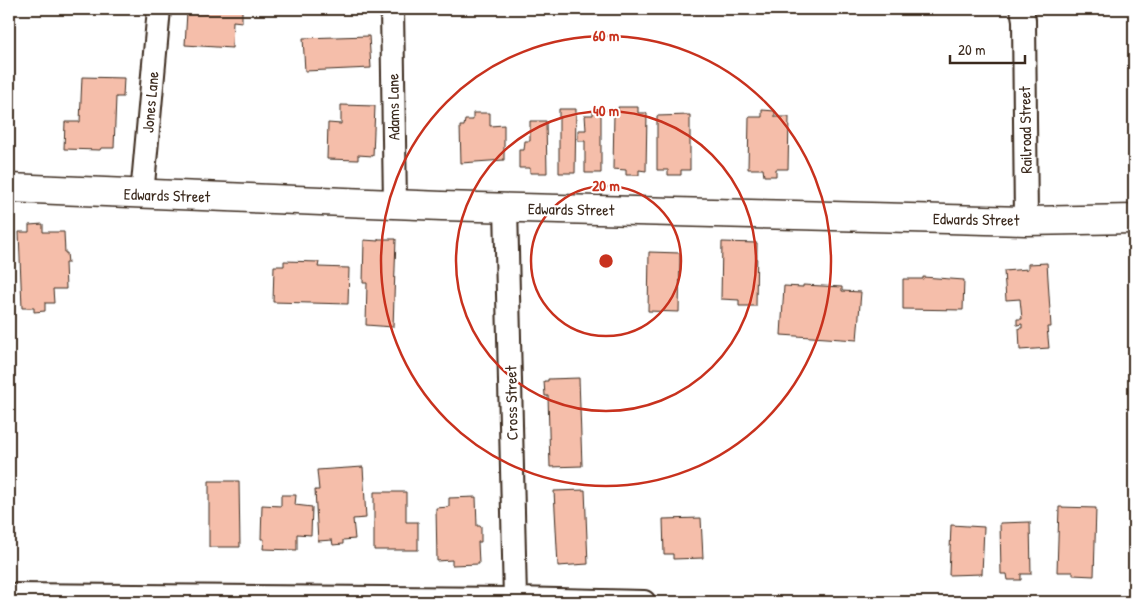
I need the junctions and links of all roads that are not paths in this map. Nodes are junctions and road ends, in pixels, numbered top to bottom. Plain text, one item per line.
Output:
1 (159, 9) edge
2 (392, 9) edge
3 (1022, 9) edge
4 (9, 188) edge
5 (142, 195) junction
6 (395, 204) junction
7 (506, 207) junction
8 (1134, 219) edge
9 (1026, 220) junction
10 (9, 595) edge
11 (515, 599) junction
12 (450, 600) edge
13 (644, 602) edge

1 - 5 street, Jones Lane
2 - 6 street, Adams Lane
3 - 9 street, Railroad Street
4 - 5 street, Edwards Street
5 - 6 street, Edwards Street
6 - 7 street, Edwards Street
7 - 9 street, Edwards Street
7 - 11 street, Cross Street
8 - 9 street, Edwards Street
10 - 12 street
11 - 12 street
11 - 13 street

